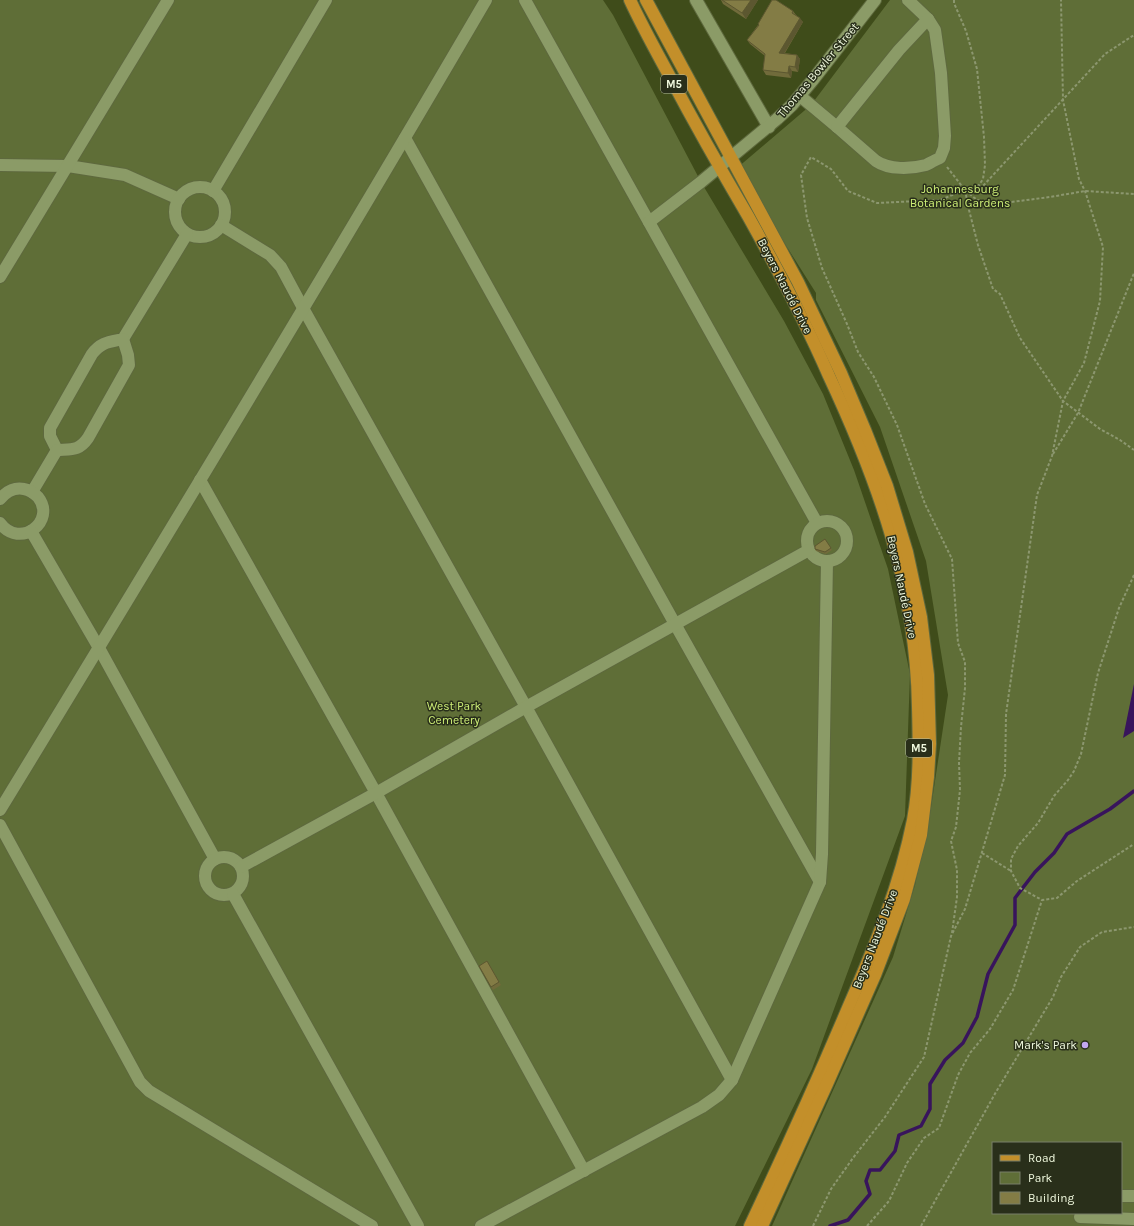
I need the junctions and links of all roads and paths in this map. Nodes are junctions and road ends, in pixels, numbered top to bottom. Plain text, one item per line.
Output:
1 (168, 0) edge
2 (326, 0) edge
3 (486, 0) edge
4 (525, 0) edge
5 (630, 0) edge
6 (646, 0) edge
7 (696, 0) edge
8 (875, 0) edge
9 (908, 0) edge
10 (954, 0) edge
11 (1061, 0) edge
12 (928, 19) junction
13 (1134, 35) edge
14 (800, 96) junction
15 (1063, 100) junction
16 (769, 127) junction
17 (838, 127) junction
18 (406, 138) junction
19 (732, 157) junction
20 (940, 158) junction
21 (0, 164) edge
22 (68, 166) junction
23 (720, 168) junction
24 (977, 188) junction
25 (965, 190) junction
26 (213, 191) junction
27 (1085, 191) junction
28 (1134, 194) edge
29 (179, 199) junction
30 (649, 222) junction
31 (222, 225) junction
32 (187, 234) junction
33 (1134, 273) edge
34 (0, 277) edge
35 (303, 308) junction
36 (124, 339) junction
37 (1063, 401) junction
38 (1078, 413) junction
39 (57, 450) junction
40 (1134, 450) edge
41 (1052, 456) junction
42 (200, 480) junction
43 (32, 492) junction
44 (0, 499) edge
45 (0, 523) edge
46 (818, 523) junction
47 (31, 531) junction
48 (809, 550) junction
49 (827, 561) junction
50 (1134, 575) edge
51 (675, 624) junction
52 (99, 648) junction
53 (526, 707) junction
54 (376, 794) junction
55 (0, 810) edge
56 (0, 825) edge
57 (1134, 844) edge
58 (982, 853) junction
59 (215, 859) junction
60 (241, 867) junction
61 (1011, 871) junction
62 (820, 882) junction
63 (233, 894) junction
64 (1042, 900) junction
65 (1134, 927) edge
66 (951, 936) junction
67 (732, 1080) junction
68 (584, 1171) junction
69 (1122, 1196) edge
70 (1134, 1196) edge
71 (1079, 1219) edge
72 (1134, 1219) edge
73 (372, 1226) edge
74 (418, 1226) edge
75 (481, 1226) edge
76 (750, 1226) edge
77 (762, 1226) edge
78 (813, 1226) edge
79 (867, 1226) edge
80 (921, 1226) edge

1 - 22 street
2 - 26 street
3 - 18 street
4 - 30 street
5 - 23 main road, Beyers Naudé Drive / M5
6 - 19 main road, Beyers Naudé Drive / M5
7 - 16 street
8 - 14 street, Thomas Bowler Street
9 - 12 street
10 - 24 path
11 - 15 path
12 - 17 street
12 - 20 street
13 - 15 path
14 - 16 street, Thomas Bowler Street
14 - 17 street
15 - 24 path
15 - 27 path
16 - 19 street, Thomas Bowler Street
17 - 20 street
18 - 35 street
18 - 51 street
19 - 23 street, Thomas Bowler Street
19 - 77 main road, Beyers Naudé Drive / M5
20 - 25 path
21 - 22 street
22 - 29 street
22 - 34 street
23 - 30 street, Thomas Bowler Street
23 - 76 main road, Beyers Naudé Drive / M5
24 - 25 path
25 - 27 path
25 - 37 path
25 - 66 path
26 - 29 street
26 - 31 street
27 - 28 path
27 - 37 path
29 - 32 street
30 - 46 street
31 - 32 street
31 - 35 street
32 - 36 street
33 - 38 path
35 - 42 street
35 - 53 street
36 - 39 street
36 - 39 street
37 - 38 path
37 - 41 path
38 - 40 path
38 - 41 path
39 - 43 street
41 - 58 path
42 - 52 street
42 - 54 street
43 - 44 street
43 - 47 street
45 - 47 street
46 - 48 street
46 - 49 street
47 - 52 street
48 - 49 street
48 - 51 street
49 - 62 street
50 - 61 path
51 - 53 street
51 - 62 street
52 - 55 street
52 - 59 street
53 - 54 street
53 - 67 street
54 - 60 street
54 - 68 street
56 - 73 street
57 - 64 path
58 - 61 path
58 - 66 path
59 - 60 street
59 - 63 street
60 - 63 street
61 - 64 path
62 - 67 street
63 - 74 street
64 - 79 path
65 - 80 path
66 - 78 path
67 - 68 street
68 - 75 street
69 - 70 street
71 - 72 street

